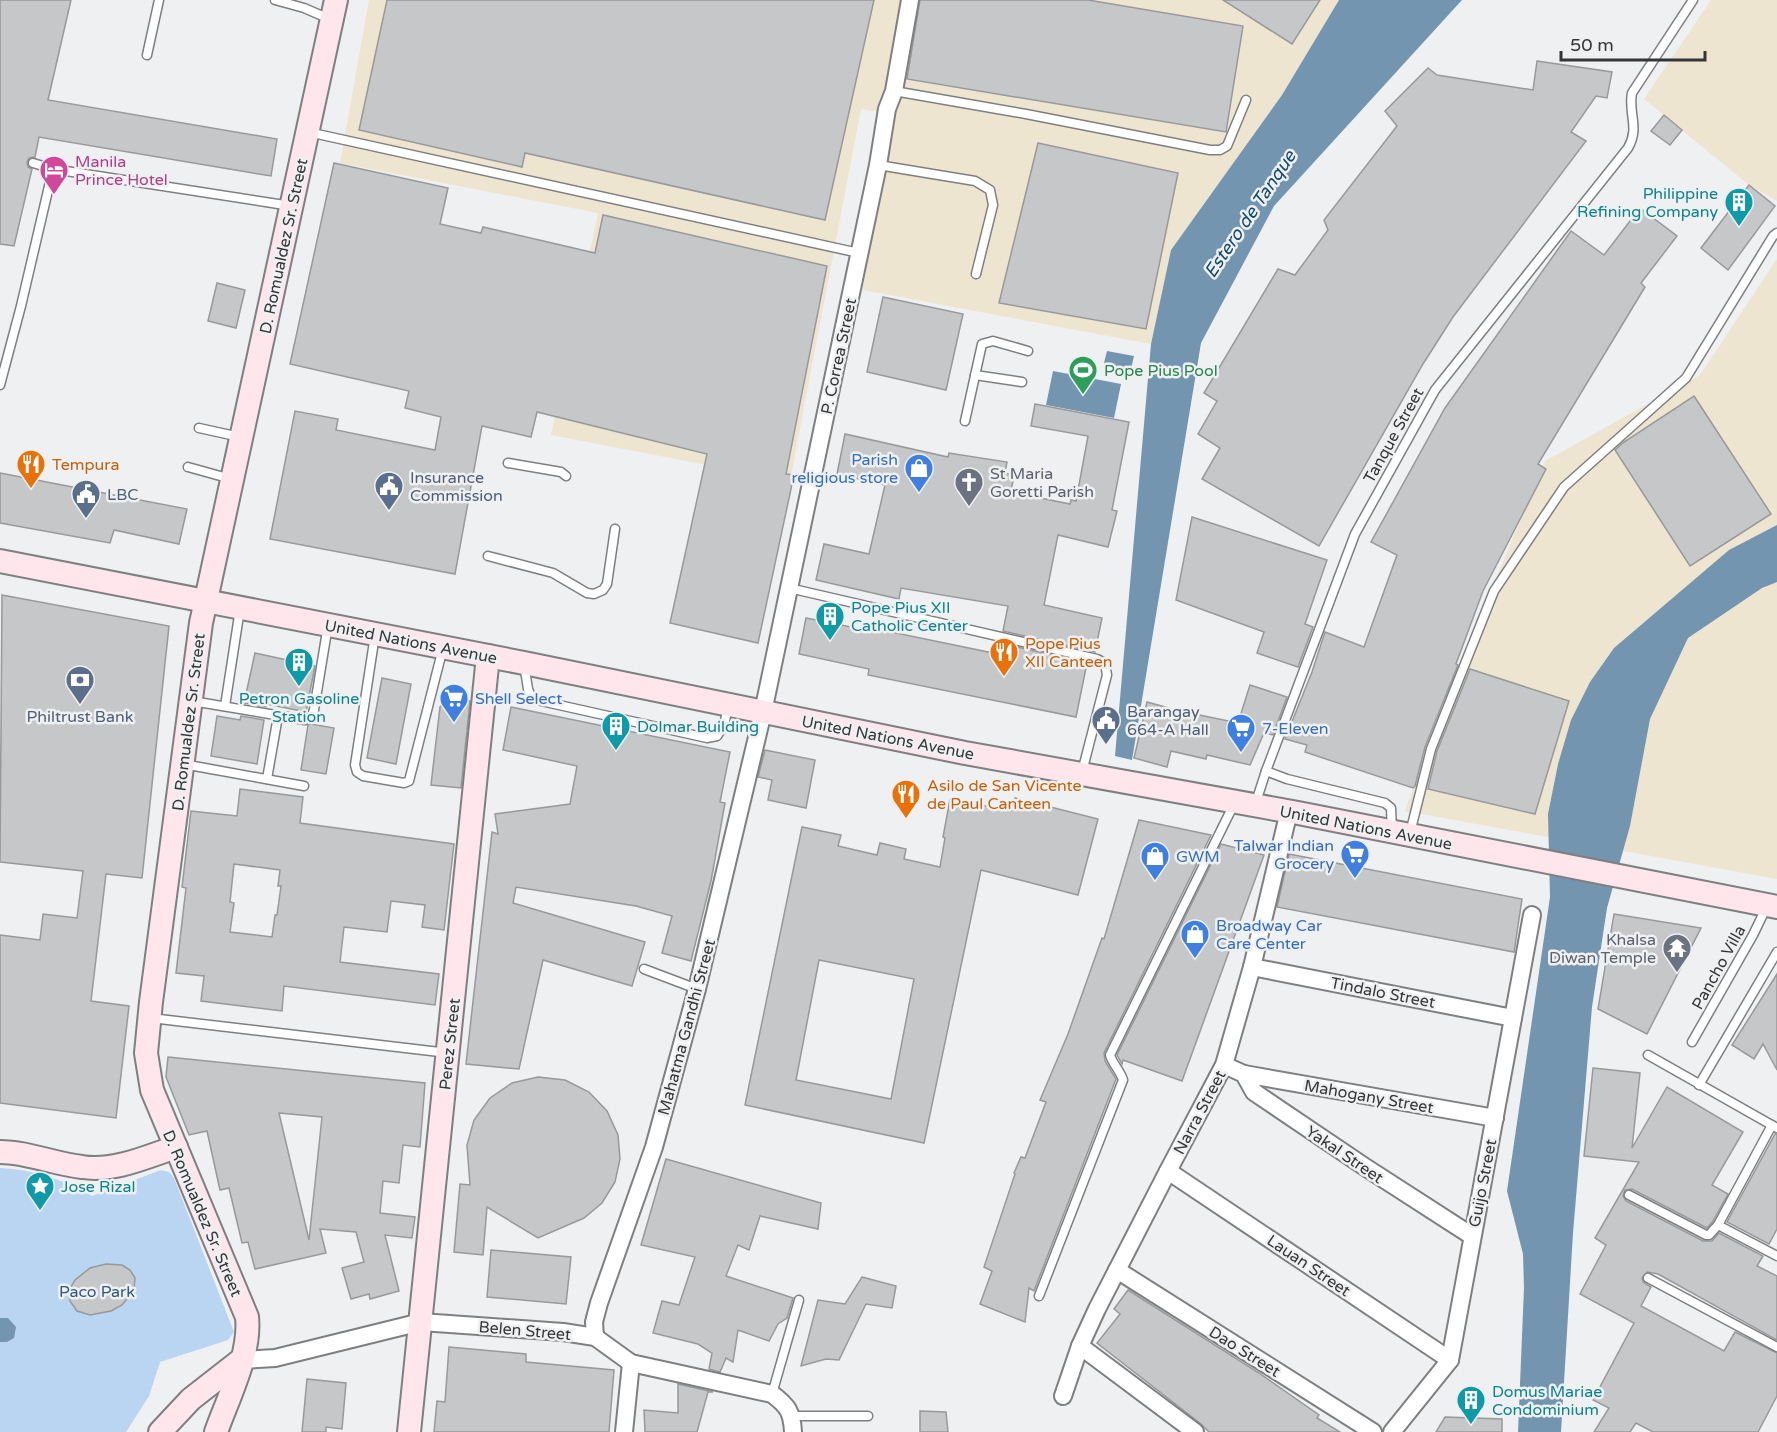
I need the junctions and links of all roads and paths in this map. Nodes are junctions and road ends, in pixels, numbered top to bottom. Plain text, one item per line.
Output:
1 (159, 0) edge
2 (274, 0) edge
3 (910, 0) edge
4 (1693, 0) edge
5 (334, 10) edge
6 (147, 55) dead end
7 (894, 91) junction
8 (1246, 100) dead end
9 (307, 132) junction
10 (33, 163) dead end
11 (879, 165) junction
12 (53, 169) junction
13 (291, 206) junction
14 (1777, 233) edge
15 (859, 253) junction
16 (975, 274) dead end
17 (1028, 351) dead end
18 (975, 375) junction
19 (1022, 382) dead end
20 (0, 385) edge
21 (965, 421) dead end
22 (199, 428) dead end
23 (241, 437) junction
24 (508, 463) dead end
25 (188, 466) dead end
26 (566, 476) dead end
27 (232, 479) junction
28 (615, 529) dead end
29 (488, 556) dead end
30 (1, 564) edge
31 (789, 588) junction
32 (205, 601) junction
33 (240, 608) junction
34 (328, 625) junction
35 (375, 635) junction
36 (443, 647) junction
37 (488, 656) junction
38 (524, 663) junction
39 (191, 701) junction
40 (728, 705) junction
41 (225, 706) junction
42 (763, 712) junction
43 (278, 716) junction
44 (182, 764) junction
45 (1266, 771) junction
46 (1082, 774) junction
47 (267, 779) junction
48 (304, 786) dead end
49 (1245, 803) junction
50 (1289, 811) junction
51 (1401, 833) junction
52 (1772, 907) edge
53 (1532, 915) dead end
54 (1777, 952) edge
55 (1252, 967) junction
56 (644, 969) dead end
57 (698, 989) junction
58 (149, 1018) junction
59 (1513, 1018) junction
60 (1692, 1042) dead end
61 (448, 1053) junction
62 (1648, 1055) dead end
63 (1224, 1065) junction
64 (1244, 1074) junction
65 (1700, 1085) junction
66 (1495, 1118) junction
67 (1774, 1127) edge
68 (176, 1147) junction
69 (0, 1152) edge
70 (1168, 1171) junction
71 (1629, 1195) dead end
72 (1718, 1225) junction
73 (1472, 1236) junction
74 (1777, 1256) edge
75 (1117, 1270) junction
76 (1648, 1278) dead end
77 (1039, 1296) dead end
78 (799, 1300) dead end
79 (421, 1322) junction
80 (595, 1337) junction
81 (1080, 1346) junction
82 (1777, 1347) edge
83 (241, 1360) junction
84 (1450, 1360) junction
85 (631, 1363) junction
86 (772, 1394) junction
87 (1063, 1396) dead end
88 (868, 1416) dead end
89 (793, 1424) edge
90 (160, 1432) edge
91 (216, 1432) edge
92 (409, 1432) edge
93 (624, 1432) edge
94 (1195, 1432) edge
95 (1373, 1432) edge
96 (1392, 1432) edge

1 - 6 lane
2 - 5 lane
3 - 7 street, P. Correa Street
4 - 45 lane, Tanque Street
5 - 9 main road, D. Romualdez Sr. Street
7 - 8 lane
7 - 11 street, P. Correa Street
9 - 13 main road, D. Romualdez Sr. Street
9 - 15 lane
10 - 12 lane
11 - 15 street, P. Correa Street
11 - 16 lane
12 - 13 lane
12 - 20 lane
13 - 23 main road, D. Romualdez Sr. Street
14 - 51 lane
15 - 31 street, P. Correa Street
17 - 18 lane
18 - 19 lane
18 - 21 lane
22 - 23 lane
23 - 27 main road, D. Romualdez Sr. Street
24 - 26 lane
25 - 27 lane
27 - 32 main road, D. Romualdez Sr. Street
28 - 29 lane
30 - 32 main road, United Nations Avenue
31 - 42 street, P. Correa Street
31 - 46 lane
32 - 33 main road, United Nations Avenue
32 - 39 main road, D. Romualdez Sr. Street
33 - 34 main road, United Nations Avenue
33 - 41 lane
34 - 35 main road, United Nations Avenue
34 - 43 lane
35 - 36 main road, United Nations Avenue
35 - 36 lane
36 - 37 main road, United Nations Avenue
37 - 38 main road, United Nations Avenue
37 - 61 main road, Perez Street
38 - 40 main road, United Nations Avenue
38 - 40 lane
39 - 41 lane
39 - 44 main road, D. Romualdez Sr. Street
40 - 42 main road, United Nations Avenue
41 - 43 lane
42 - 46 main road, United Nations Avenue
42 - 57 street, Mahatma Gandhi Street
43 - 47 lane
44 - 47 lane
44 - 58 main road, D. Romualdez Sr. Street
45 - 49 lane, Tanque Street
45 - 51 lane
46 - 49 main road, United Nations Avenue
47 - 48 lane
49 - 50 main road, United Nations Avenue
49 - 77 lane, Tanque Street
50 - 51 main road, United Nations Avenue
50 - 55 street, Narra Street
51 - 52 main road, United Nations Avenue
52 - 60 lane, Pancho Villa
53 - 59 street, Guijo Street
54 - 65 lane
55 - 59 street, Tindalo Street
55 - 63 street, Narra Street
56 - 57 lane
57 - 80 street, Mahatma Gandhi Street
58 - 61 lane
58 - 68 main road, D. Romualdez Sr. Street
59 - 66 street, Guijo Street
61 - 79 main road, Perez Street
62 - 65 lane
63 - 64 street, Yakal Street
63 - 70 street, Narra Street
64 - 66 street, Mahogany Street
64 - 73 street, Yakal Street
65 - 67 lane
66 - 73 street, Guijo Street
67 - 72 lane
68 - 69 main road
68 - 83 main road, D. Romualdez Sr. Street
70 - 75 street, Narra Street
70 - 84 street, Lauan Street
71 - 72 lane
72 - 74 lane
73 - 84 street, Guijo Street
75 - 81 street, Narra Street
75 - 95 street, Dao Street
76 - 82 lane
78 - 86 lane
79 - 80 street, Belen Street
79 - 83 street, Belen Street
79 - 92 main road, Perez Street
80 - 85 street, Belen Street
81 - 87 street, Narra Street
81 - 94 street
83 - 90 main road
83 - 91 main road, D. Romualdez Sr. Street
84 - 96 street, Guijo Street
85 - 86 street, Belen Street
85 - 93 street
86 - 89 street
88 - 89 lane

